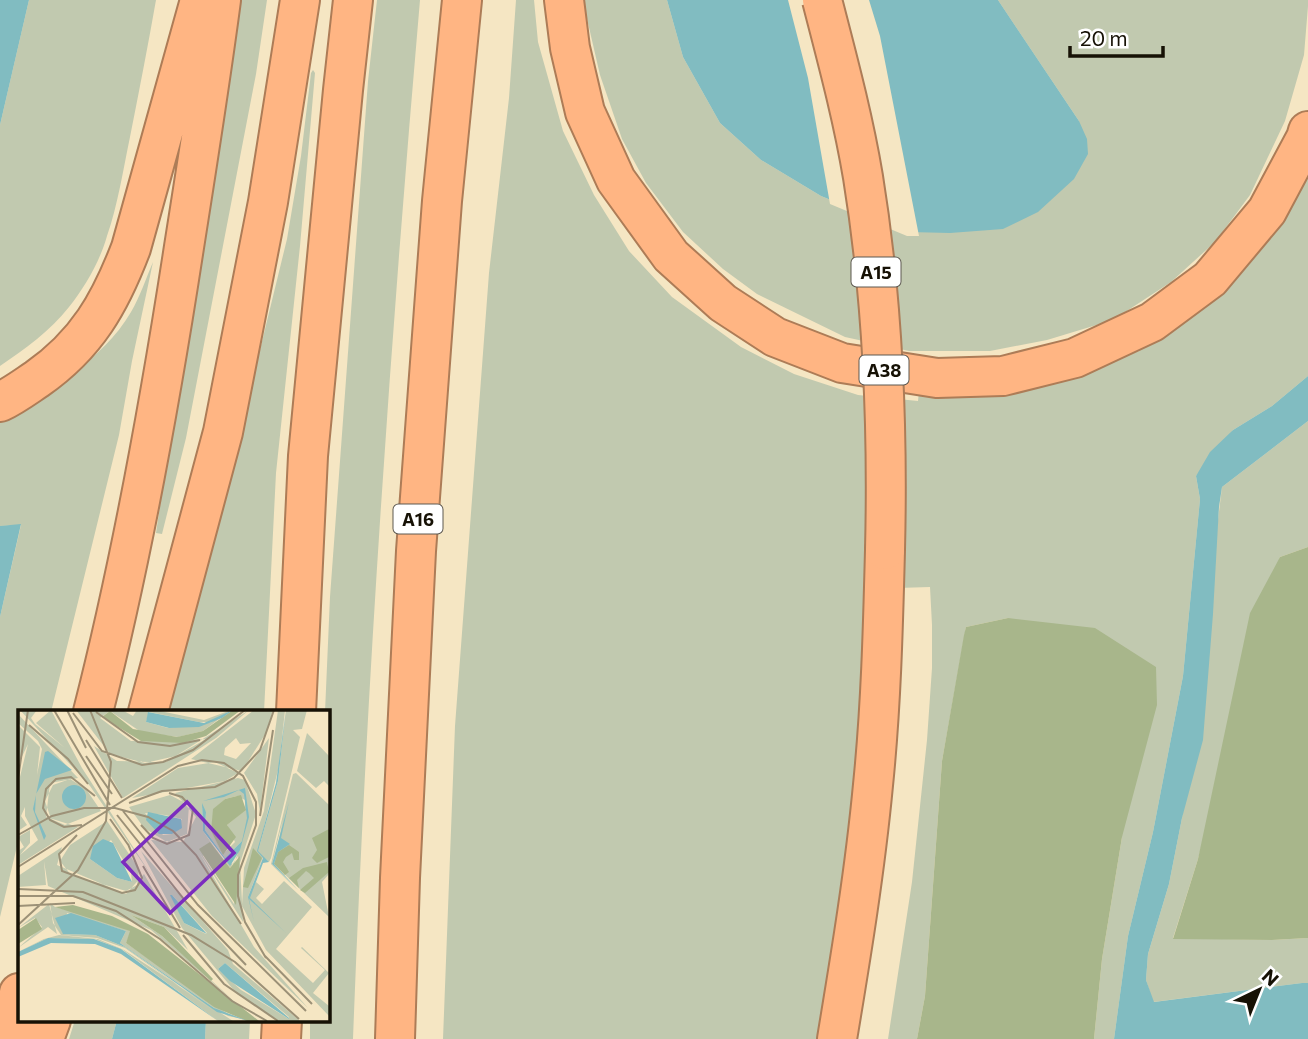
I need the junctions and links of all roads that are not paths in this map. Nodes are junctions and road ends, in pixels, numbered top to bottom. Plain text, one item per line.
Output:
1 (200, 0) edge
2 (221, 0) edge
3 (300, 0) edge
4 (354, 0) edge
5 (462, 0) edge
6 (564, 0) edge
7 (821, 0) edge
8 (1308, 131) edge
9 (0, 402) edge
10 (93, 710) edge
11 (149, 710) edge
12 (296, 710) edge
13 (18, 998) edge
14 (51, 1021) edge
15 (282, 1021) edge
16 (9, 1039) edge
17 (44, 1039) edge
18 (281, 1039) edge
19 (395, 1039) edge
20 (837, 1039) edge

1 - 9 highway
2 - 10 highway
3 - 11 highway
4 - 12 highway
5 - 19 highway, A16
6 - 8 highway, A38
7 - 20 highway, A15, bridge
13 - 16 highway
14 - 17 highway
15 - 18 highway

